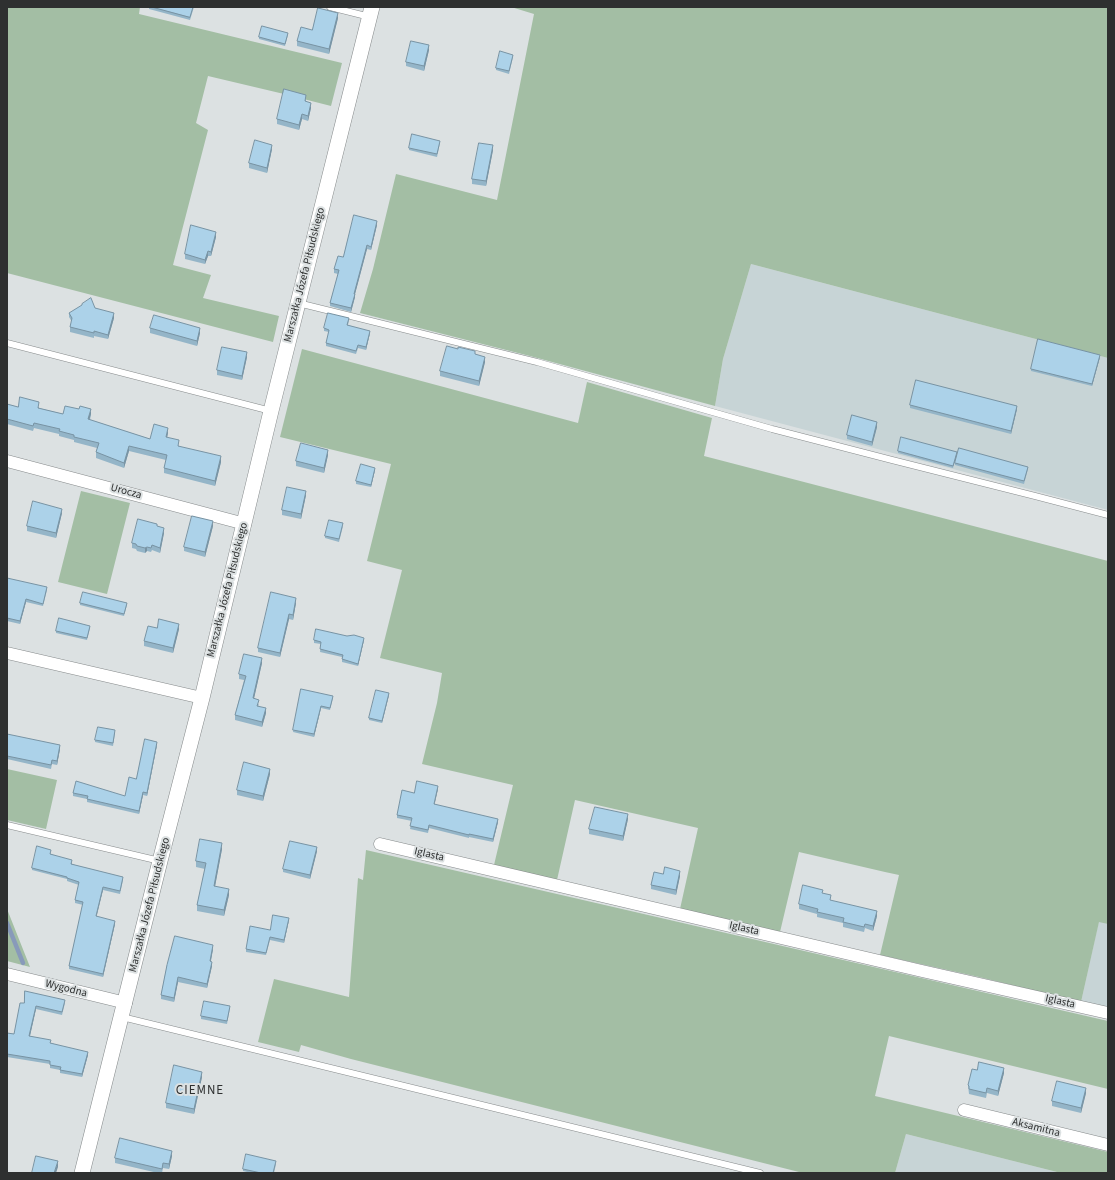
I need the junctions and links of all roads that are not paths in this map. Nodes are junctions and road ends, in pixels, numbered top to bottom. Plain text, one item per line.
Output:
1 (330, 7) edge
2 (371, 12) edge
3 (298, 303) junction
4 (7, 343) edge
5 (271, 411) junction
6 (7, 461) edge
7 (1108, 515) edge
8 (245, 524) junction
9 (7, 653) edge
10 (202, 698) junction
11 (7, 825) edge
12 (380, 844) dead end
13 (160, 861) junction
14 (7, 974) edge
15 (126, 1003) junction
16 (1108, 1013) edge
17 (122, 1017) junction
18 (964, 1110) dead end
19 (1108, 1145) edge
20 (82, 1173) edge
21 (760, 1173) edge

1 - 2 lane
2 - 3 street, Marszałka Józefa Piłsudskiego
3 - 5 street, Marszałka Józefa Piłsudskiego
3 - 7 lane
4 - 5 lane
5 - 8 street, Marszałka Józefa Piłsudskiego
6 - 8 street, Urocza
8 - 10 street, Marszałka Józefa Piłsudskiego
9 - 10 street
10 - 13 street, Marszałka Józefa Piłsudskiego
11 - 13 lane
12 - 16 street, Iglasta
13 - 15 street, Marszałka Józefa Piłsudskiego
14 - 15 street, Wygodna
15 - 17 street, Marszałka Józefa Piłsudskiego
17 - 20 street, Marszałka Józefa Piłsudskiego
17 - 21 lane
18 - 19 street, Aksamitna

